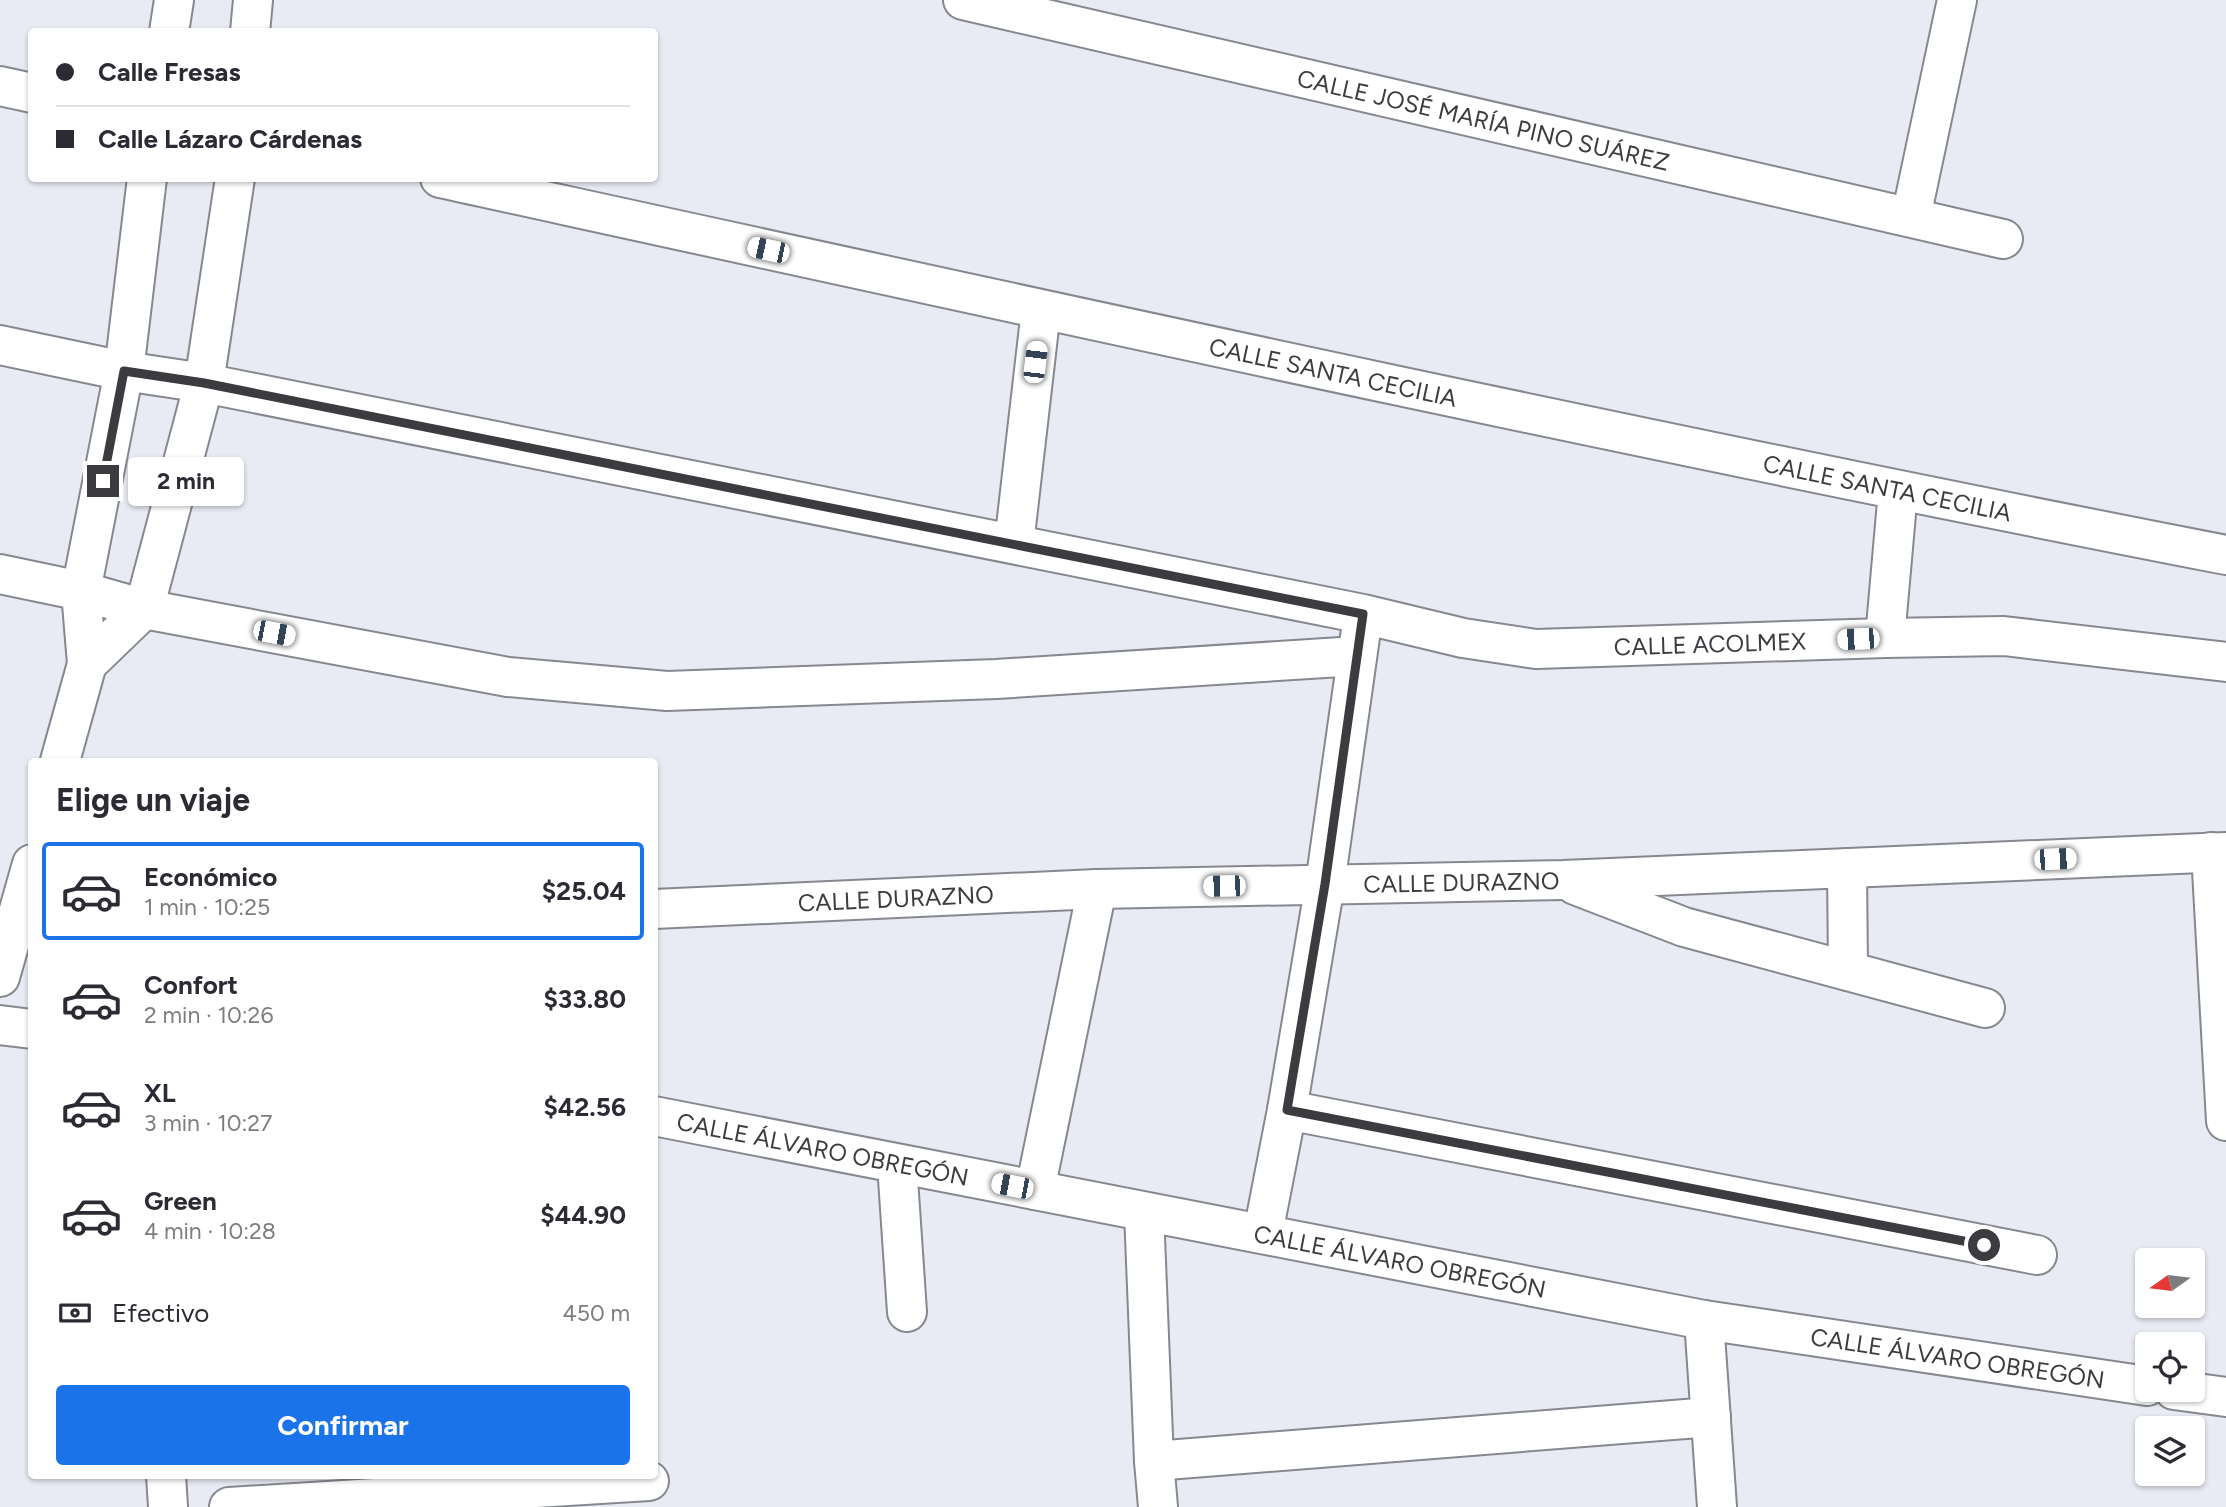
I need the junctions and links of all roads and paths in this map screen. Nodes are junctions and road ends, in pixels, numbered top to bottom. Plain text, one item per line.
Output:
1 (174, 0) edge
2 (253, 0) edge
3 (963, 0) edge
4 (1957, 0) edge
5 (1067, 11) edge
6 (170, 28) edge
7 (250, 28) edge
8 (0, 86) edge
9 (28, 92) edge
10 (147, 182) edge
11 (234, 182) edge
12 (458, 182) edge
13 (1911, 217) junction
14 (2003, 239) dead end
15 (1041, 310) junction
16 (0, 345) edge
17 (124, 371) junction
18 (204, 383) junction
19 (1898, 491) junction
20 (1014, 544) junction
21 (2226, 555) edge
22 (0, 574) edge
23 (81, 591) junction
24 (144, 609) junction
25 (1363, 614) junction
26 (1885, 638) junction
27 (1357, 656) junction
28 (2226, 662) edge
29 (87, 664) junction
30 (61, 758) edge
31 (2219, 852) edge
32 (1847, 868) junction
33 (28, 878) edge
34 (1563, 880) junction
35 (1325, 884) junction
36 (1097, 889) junction
37 (658, 909) edge
38 (1848, 971) junction
39 (0, 977) edge
40 (1985, 1008) dead end
41 (0, 1025) edge
42 (28, 1028) edge
43 (1287, 1110) junction
44 (658, 1117) edge
45 (2226, 1121) edge
46 (897, 1164) junction
47 (1035, 1190) junction
48 (1144, 1212) junction
49 (1263, 1233) junction
50 (2037, 1255) dead end
51 (907, 1312) dead end
52 (1704, 1320) junction
53 (2135, 1384) edge
54 (2205, 1394) edge
55 (2226, 1397) edge
56 (1711, 1417) junction
57 (1154, 1461) junction
58 (166, 1479) edge
59 (649, 1488) edge
60 (168, 1507) edge
61 (229, 1507) edge
62 (1158, 1507) edge
63 (1717, 1507) edge

1 - 6 street
2 - 7 street
3 - 5 street, CALLE JOSÉ MARÍA PINO SUÁREZ
4 - 13 street
5 - 13 street, CALLE JOSÉ MARÍA PINO SUÁREZ
8 - 9 street
10 - 17 street
11 - 18 street
12 - 15 street, CALLE SANTA CECILIA
13 - 14 street, CALLE JOSÉ MARÍA PINO SUÁREZ
15 - 19 street, CALLE SANTA CECILIA
15 - 20 street
16 - 17 street
17 - 18 street
17 - 23 street
18 - 20 street, CALLE ACOLMEX
18 - 24 street
19 - 21 street, CALLE SANTA CECILIA
19 - 26 street
20 - 25 street, CALLE ACOLMEX
22 - 23 street
23 - 24 street
23 - 29 street
24 - 27 street
24 - 29 street
25 - 26 street, CALLE ACOLMEX
25 - 27 street
26 - 28 street, CALLE ACOLMEX
27 - 35 street
29 - 30 street
31 - 32 street, CALLE DURAZNO
31 - 45 street
32 - 34 street, CALLE DURAZNO
32 - 38 street
33 - 39 street
34 - 35 street, CALLE DURAZNO
34 - 38 street
35 - 36 street, CALLE DURAZNO
35 - 43 street
36 - 37 street, CALLE DURAZNO
36 - 47 street
38 - 40 street
41 - 42 street
43 - 49 street
43 - 50 street
44 - 46 street, CALLE ÁLVARO OBREGÓN
46 - 47 street, CALLE ÁLVARO OBREGÓN
46 - 51 street
47 - 48 street, CALLE ÁLVARO OBREGÓN
48 - 49 street, CALLE ÁLVARO OBREGÓN
48 - 57 street
49 - 52 street, CALLE ÁLVARO OBREGÓN
52 - 53 street, CALLE ÁLVARO OBREGÓN
52 - 56 street
54 - 55 street
56 - 57 street
56 - 63 street
57 - 62 street
58 - 60 street
59 - 61 street

